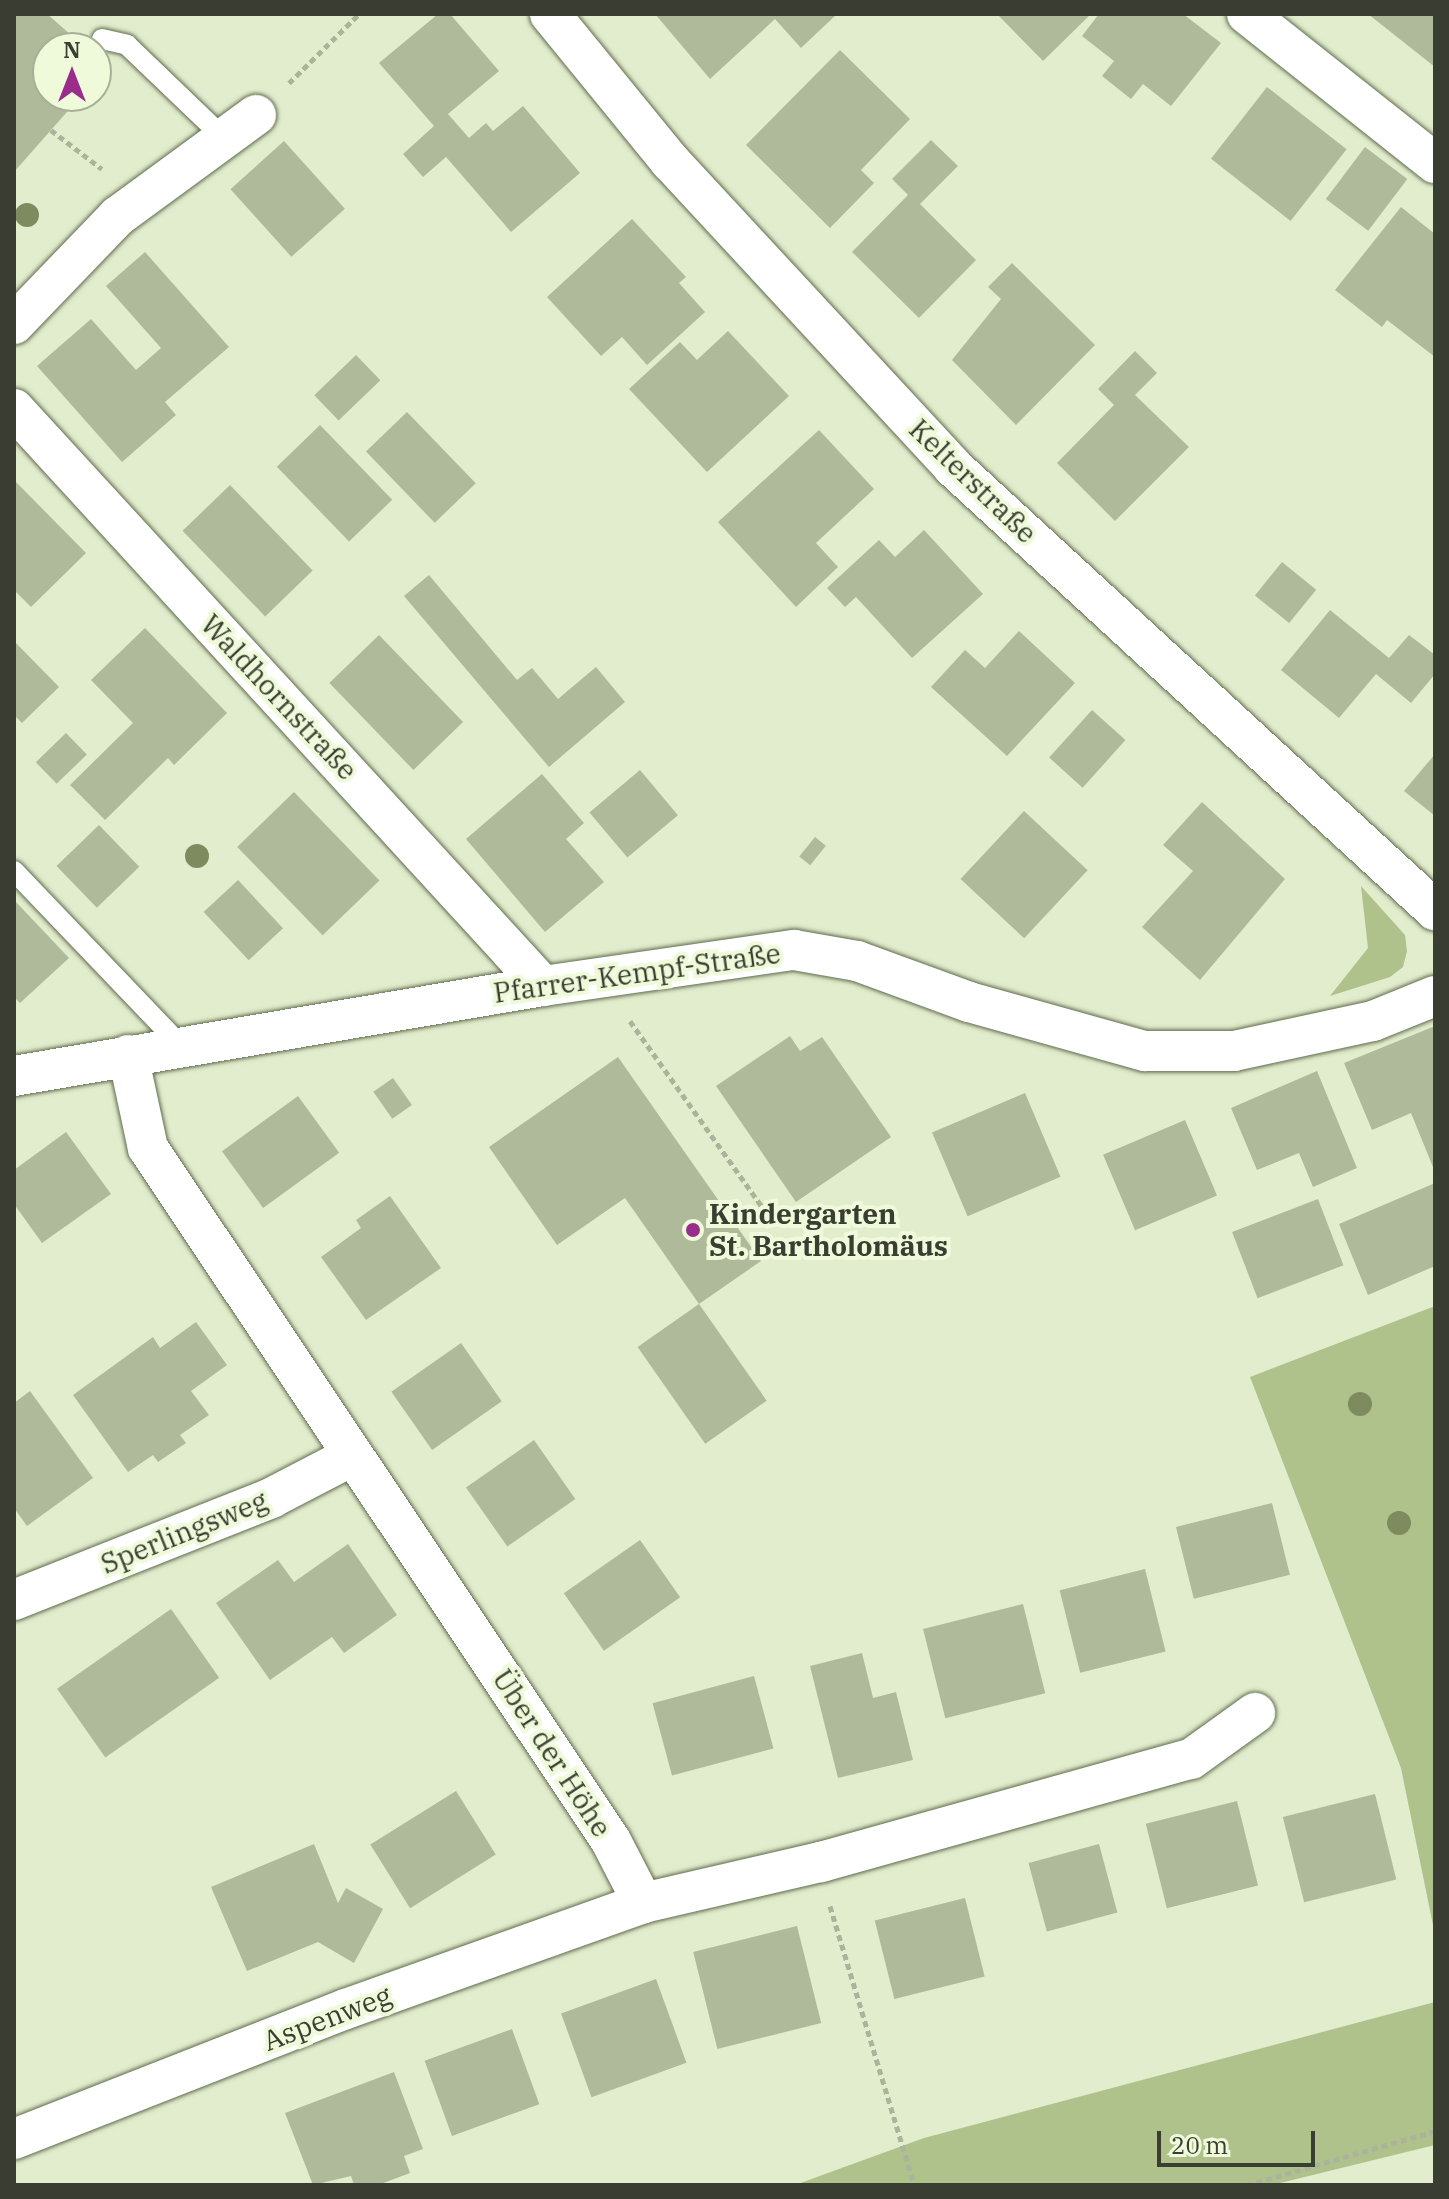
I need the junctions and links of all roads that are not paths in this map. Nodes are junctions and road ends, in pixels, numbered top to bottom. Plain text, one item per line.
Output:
1 (550, 14) edge
2 (1247, 14) edge
3 (112, 41) edge
4 (256, 115) road end
5 (225, 139) junction
6 (1435, 163) edge
7 (14, 324) edge
8 (14, 409) edge
9 (14, 871) edge
10 (1435, 910) edge
11 (543, 986) junction
12 (1435, 996) edge
13 (182, 1047) junction
14 (128, 1055) junction
15 (15, 1074) edge
16 (350, 1457) junction
17 (14, 1600) edge
18 (1255, 1713) dead end
19 (643, 1903) junction
20 (14, 2139) edge

1 - 10 street, Kelterstraße
2 - 6 street
3 - 5 lane
4 - 5 street
5 - 7 street
8 - 11 street, Waldhornstraße
9 - 13 lane
11 - 12 street, Pfarrer-Kempf-Straße
11 - 13 street, Pfarrer-Kempf-Straße
13 - 14 street, Pfarrer-Kempf-Straße
14 - 15 street, Pfarrer-Kempf-Straße
14 - 16 street, Über der Höhe
16 - 17 street, Sperlingsweg
16 - 19 street, Über der Höhe
18 - 19 street
19 - 20 street, Aspenweg

